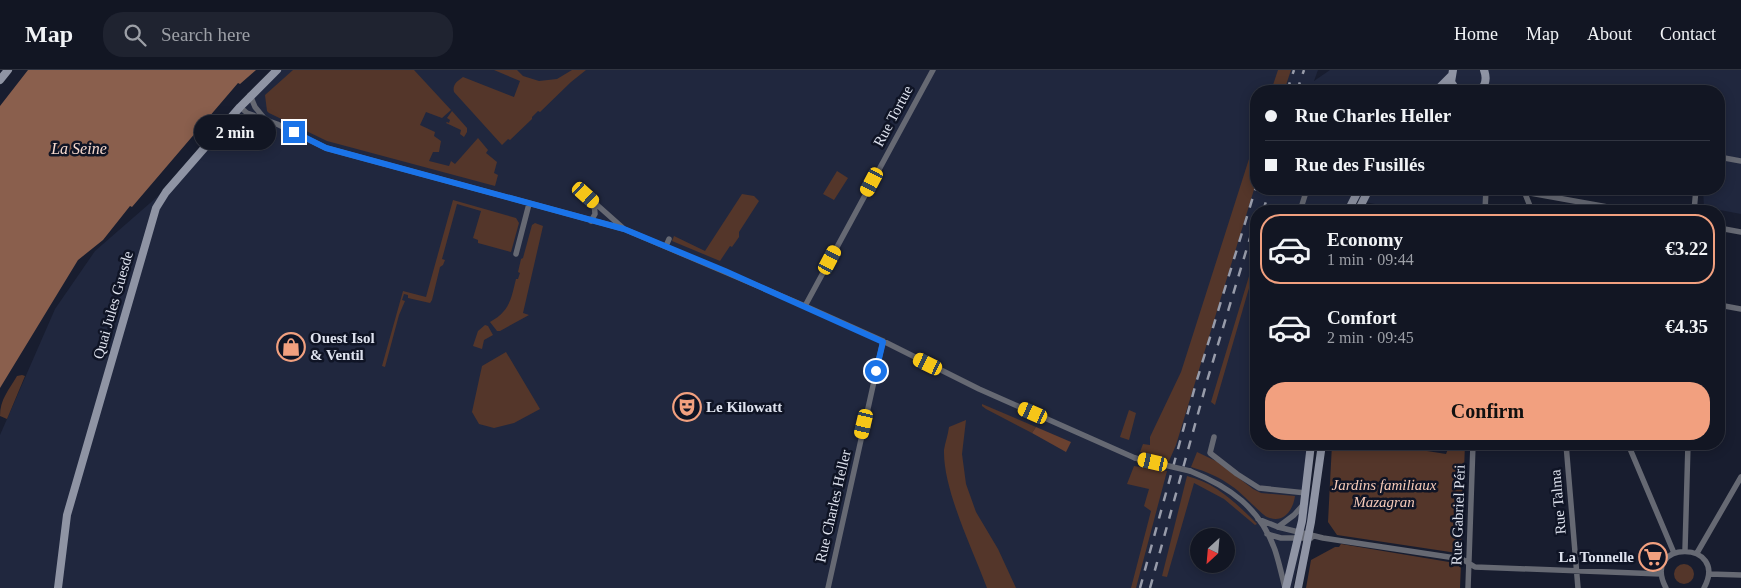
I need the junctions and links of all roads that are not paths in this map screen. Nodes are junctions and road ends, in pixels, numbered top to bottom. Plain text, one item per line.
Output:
1 (8, 70) edge
2 (276, 70) edge
3 (932, 70) edge
4 (1484, 70) edge
5 (1452, 73) edge
6 (0, 80) edge
7 (1441, 85) edge
8 (1484, 85) edge
9 (250, 95) junction
10 (240, 107) junction
11 (268, 121) junction
12 (1725, 158) edge
13 (1741, 161) edge
14 (578, 188) dead end
15 (1549, 195) edge
16 (594, 202) junction
17 (529, 204) junction
18 (1600, 205) edge
19 (591, 221) junction
20 (624, 229) junction
21 (1725, 229) edge
22 (1741, 232) edge
23 (669, 239) dead end
24 (666, 246) junction
25 (516, 254) dead end
26 (805, 306) junction
27 (1725, 306) edge
28 (1741, 309) edge
29 (883, 342) junction
30 (1214, 437) dead end
31 (1310, 450) edge
32 (1321, 450) edge
33 (1474, 450) edge
34 (1566, 450) edge
35 (1631, 450) edge
36 (1688, 450) edge
37 (1741, 477) edge
38 (1306, 493) junction
39 (1305, 503) junction
40 (1258, 519) junction
41 (1278, 527) junction
42 (1267, 534) junction
43 (1299, 535) junction
44 (1308, 536) junction
45 (1685, 550) junction
46 (1674, 553) junction
47 (1696, 553) junction
48 (1469, 563) junction
49 (1576, 571) junction
50 (1661, 574) junction
51 (1709, 574) junction
52 (1741, 575) edge
53 (58, 588) edge
54 (828, 588) edge
55 (1285, 588) edge
56 (1298, 588) edge
57 (1468, 588) edge
58 (1578, 588) edge
59 (1666, 588) edge
60 (1704, 588) edge

1 - 6 main road
2 - 9 main road, Quai Jules Guesde
3 - 26 street, Rue Tortue
4 - 8 main road
5 - 7 main road
9 - 10 main road, Quai Jules Guesde
9 - 11 street
10 - 11 street
10 - 53 main road, Quai Jules Guesde
11 - 17 street
12 - 13 street
14 - 16 street
15 - 18 street
16 - 19 street
16 - 20 street
17 - 19 street
17 - 25 street
19 - 20 street
20 - 24 street
21 - 22 street
23 - 24 street
24 - 26 street
26 - 29 street
27 - 28 street
29 - 40 street, bridge
29 - 54 street, Rue Charles Heller
30 - 38 street
31 - 38 main road
32 - 44 main road
33 - 48 street, Rue Gabriel Péri
34 - 49 street, Rue Talma
35 - 46 street
36 - 45 street
37 - 47 street
38 - 39 main road
39 - 41 street
39 - 43 main road
40 - 41 street
40 - 42 street
41 - 43 street
42 - 43 street
42 - 55 street
43 - 44 street
43 - 55 main road
44 - 48 street
44 - 56 main road
45 - 46 street
45 - 47 street
46 - 50 street
47 - 51 street
48 - 49 street
48 - 57 street, Rue Gabriel Péri
49 - 50 street
49 - 58 street, Rue Talma
50 - 59 street
51 - 52 street
51 - 60 street

